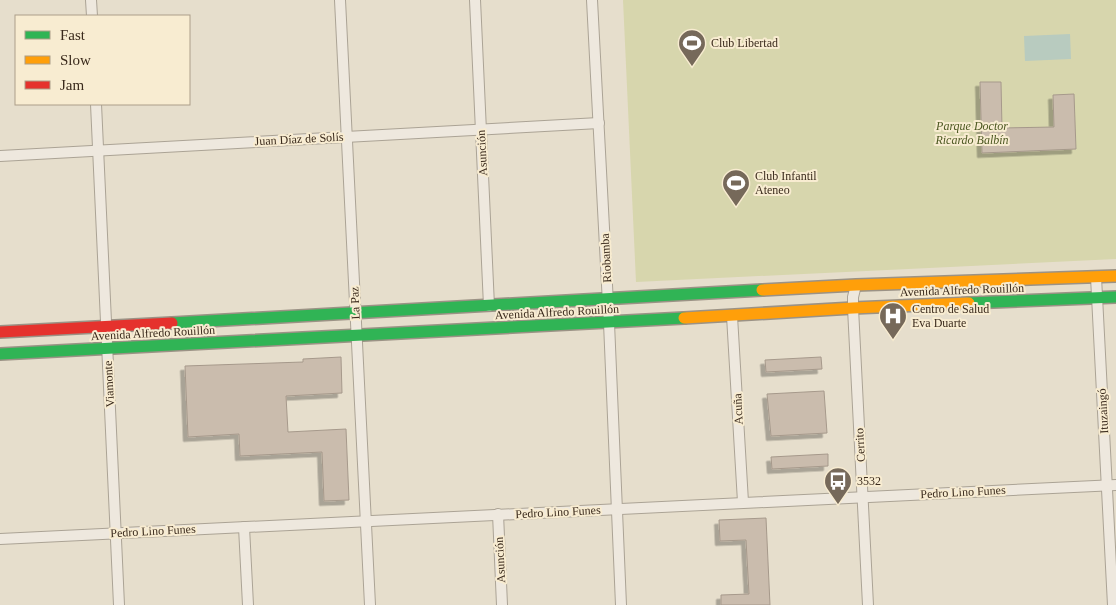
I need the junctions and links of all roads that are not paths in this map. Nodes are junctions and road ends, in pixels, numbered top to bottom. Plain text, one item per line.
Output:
1 (91, 0) edge
2 (340, 0) edge
3 (475, 0) edge
4 (592, 0) edge
5 (92, 15) edge
6 (96, 105) edge
7 (598, 123) junction
8 (481, 129) junction
9 (346, 136) junction
10 (98, 150) junction
11 (0, 156) edge
12 (1116, 276) edge
13 (1096, 277) junction
14 (856, 285) junction
15 (1116, 297) edge
16 (1098, 298) junction
17 (608, 300) junction
18 (490, 306) junction
19 (853, 308) junction
20 (356, 313) junction
21 (732, 316) junction
22 (609, 318) junction
23 (106, 327) junction
24 (0, 332) edge
25 (356, 337) junction
26 (107, 349) junction
27 (0, 354) edge
28 (1111, 485) edge
29 (863, 497) junction
30 (743, 502) junction
31 (617, 509) junction
32 (498, 514) junction
33 (366, 521) junction
34 (244, 527) junction
35 (116, 533) junction
36 (0, 539) edge
37 (120, 605) edge
38 (248, 605) edge
39 (370, 605) edge
40 (502, 605) edge
41 (621, 605) edge
42 (868, 605) edge
43 (1113, 605) edge

1 - 5 street
2 - 9 street, La Paz
3 - 8 street, Asunción
4 - 7 street, Riobamba
6 - 10 street, Viamonte
7 - 8 street, Juan Díaz de Solís
7 - 17 street, Riobamba
8 - 9 street, Juan Díaz de Solís
8 - 18 street, Asunción
9 - 10 street, Juan Díaz de Solís
9 - 20 street, La Paz
10 - 11 street, Juan Díaz de Solís
10 - 23 street, Viamonte
12 - 13 street, Avenida Alfredo Rouillón
13 - 14 street, Avenida Alfredo Rouillón
13 - 16 street, Ituzaingó
14 - 17 street, Avenida Alfredo Rouillón
14 - 19 street, Cerrito
15 - 16 street, Avenida Alfredo Rouillón
16 - 19 street, Avenida Alfredo Rouillón
16 - 28 street, Ituzaingó
17 - 18 street, Avenida Alfredo Rouillón
17 - 22 street, Riobamba
18 - 20 street, Avenida Alfredo Rouillón
19 - 21 street, Avenida Alfredo Rouillón
19 - 29 street, Cerrito
20 - 23 street, Avenida Alfredo Rouillón
20 - 25 street, La Paz
21 - 22 street, Avenida Alfredo Rouillón
21 - 30 street, Acuña
22 - 25 street, Avenida Alfredo Rouillón
22 - 31 street, Riobamba
23 - 24 street, Avenida Alfredo Rouillón
23 - 26 street, Viamonte
25 - 26 street, Avenida Alfredo Rouillón
25 - 33 street, La Paz
26 - 27 street, Avenida Alfredo Rouillón
26 - 35 street, Viamonte
28 - 29 street, Pedro Lino Funes
28 - 43 street, Ituzaingó
29 - 30 street, Pedro Lino Funes
29 - 42 street, Cerrito
30 - 31 street, Pedro Lino Funes
31 - 32 street, Pedro Lino Funes
31 - 41 street, Riobamba
32 - 33 street, Pedro Lino Funes
32 - 40 street, Asunción
33 - 34 street, Pedro Lino Funes
33 - 39 street, La Paz
34 - 35 street, Pedro Lino Funes
34 - 38 street
35 - 36 street, Pedro Lino Funes
35 - 37 street, Viamonte

